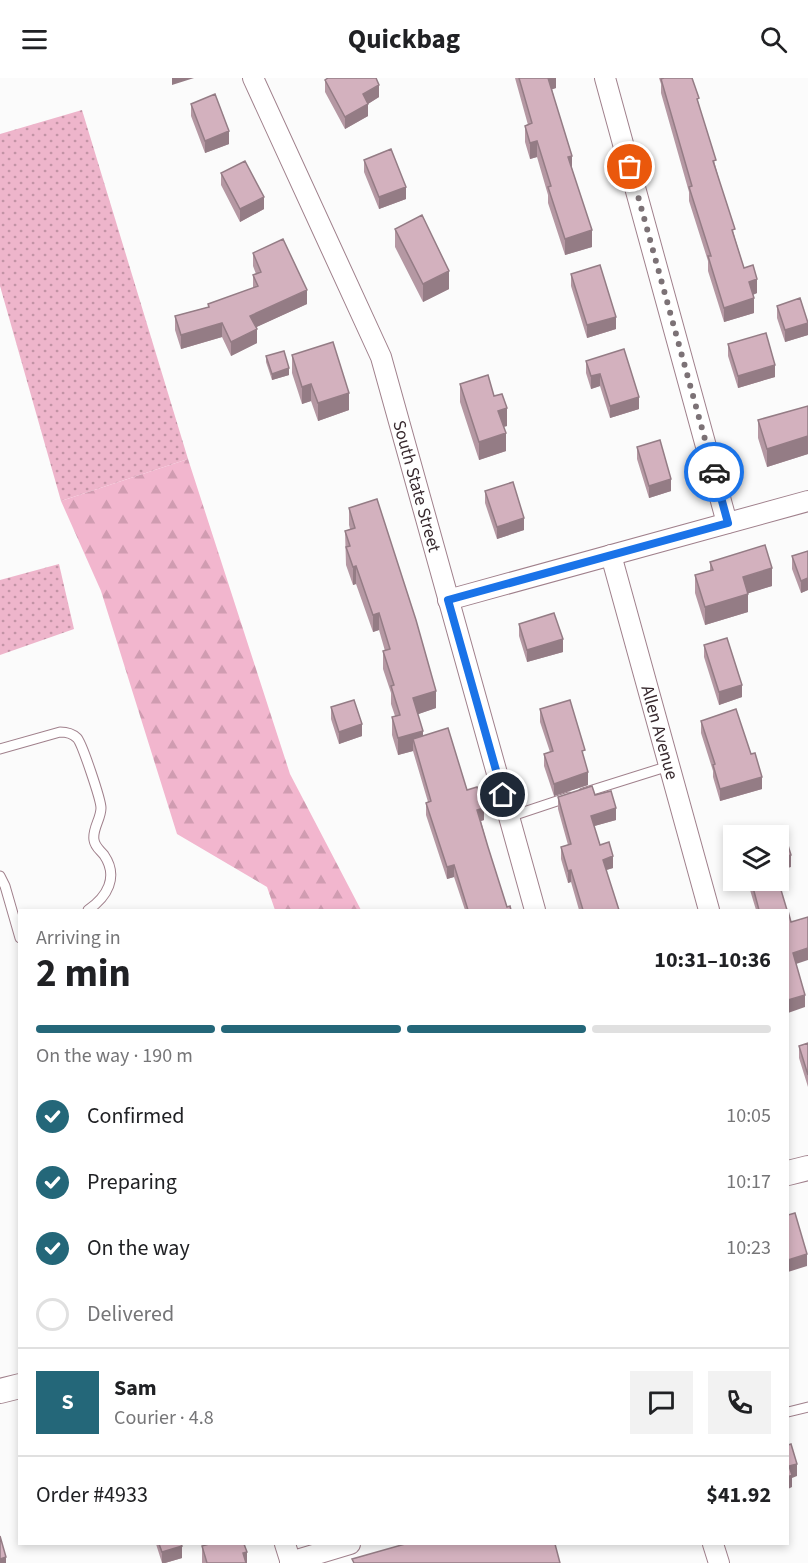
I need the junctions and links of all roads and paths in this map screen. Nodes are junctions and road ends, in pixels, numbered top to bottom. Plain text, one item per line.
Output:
1 (253, 78) edge
2 (605, 78) edge
3 (808, 501) edge
4 (728, 523) junction
5 (611, 555) junction
6 (448, 600) junction
7 (0, 749) edge
8 (669, 766) junction
9 (509, 817) junction
10 (0, 876) edge
11 (89, 909) edge
12 (535, 909) edge
13 (709, 909) edge
14 (18, 931) edge
15 (808, 1168) edge
16 (789, 1173) edge
17 (18, 1386) edge
18 (0, 1391) edge
19 (808, 1407) edge
20 (789, 1412) edge
21 (345, 1545) edge
22 (713, 1545) edge
23 (289, 1556) edge
24 (718, 1563) edge

1 - 6 street, South State Street
2 - 4 street
3 - 4 street
4 - 5 street
5 - 6 street
5 - 8 street, Allen Avenue
6 - 9 street, South State Street
7 - 11 lane
8 - 9 lane
8 - 13 street, Allen Avenue
9 - 12 street, South State Street
10 - 14 lane
15 - 16 street
17 - 18 street
19 - 20 lane
21 - 23 street
22 - 24 street

